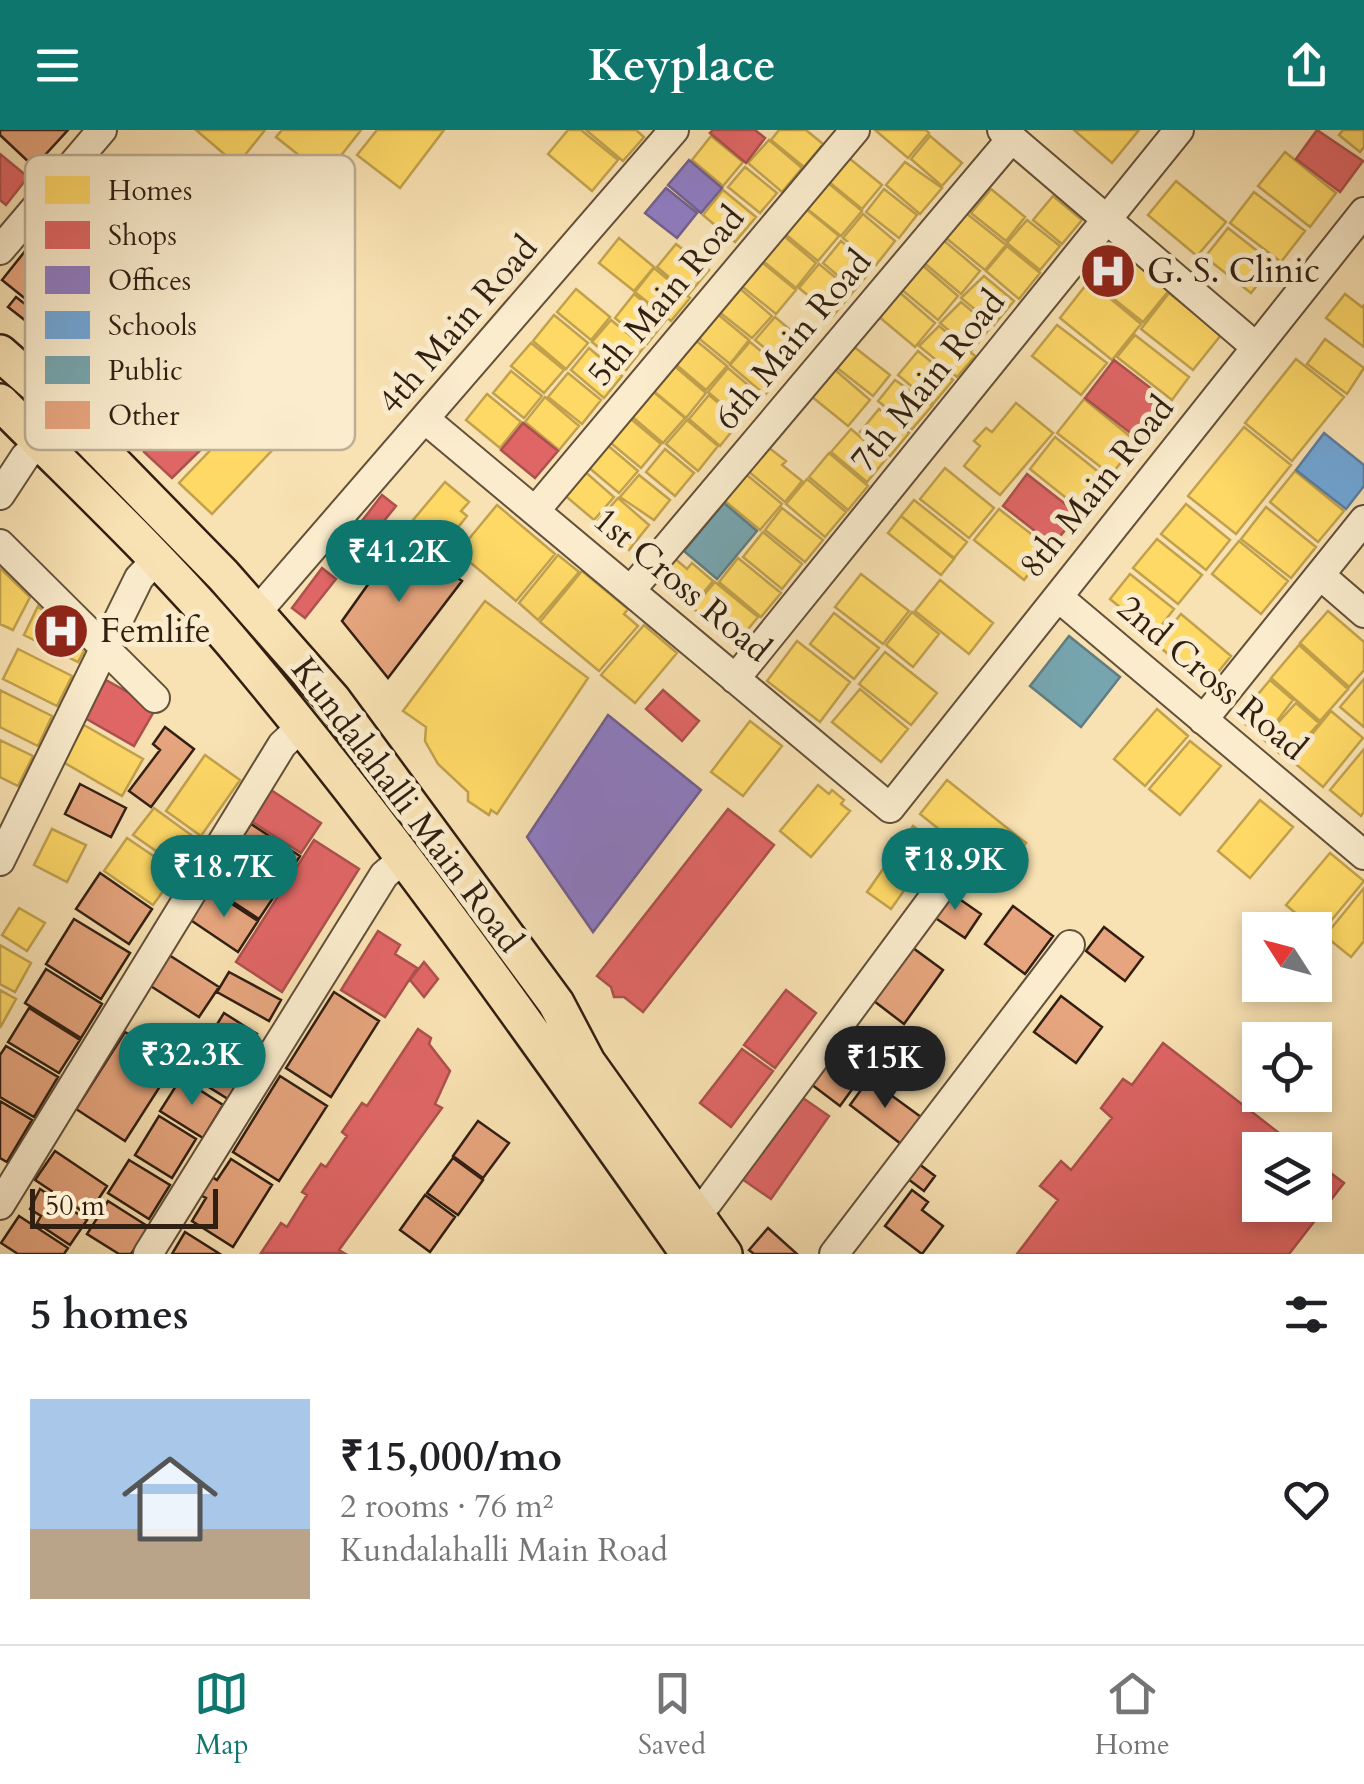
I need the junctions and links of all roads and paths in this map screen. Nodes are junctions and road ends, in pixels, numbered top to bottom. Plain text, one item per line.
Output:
1 (102, 130) edge
2 (674, 130) edge
3 (855, 130) edge
4 (1178, 130) edge
5 (1007, 134) edge
6 (81, 155) edge
7 (1364, 212) edge
8 (1106, 220) junction
9 (25, 221) edge
10 (0, 250) edge
11 (1256, 347) junction
12 (0, 352) edge
13 (25, 375) edge
14 (0, 402) edge
15 (426, 420) junction
16 (25, 428) edge
17 (31, 450) edge
18 (47, 450) edge
19 (100, 450) edge
20 (0, 496) edge
21 (535, 511) junction
22 (1364, 520) edge
23 (0, 544) edge
24 (156, 560) junction
25 (1320, 575) junction
26 (631, 590) junction
27 (1058, 597) junction
28 (257, 612) junction
29 (1364, 612) edge
30 (104, 650) junction
31 (735, 679) junction
32 (154, 698) dead end
33 (1203, 720) junction
34 (301, 727) junction
35 (890, 808) joint
36 (1364, 856) edge
37 (403, 860) junction
38 (0, 861) edge
39 (956, 867) dead end
40 (1070, 945) dead end
41 (0, 1205) edge
42 (695, 1214) junction
43 (148, 1254) edge
44 (689, 1254) edge
45 (724, 1254) edge
46 (834, 1254) edge

1 - 6 street
2 - 15 street, 4th Main Road
3 - 21 street, 5th Main Road
4 - 8 street, 7th Main Road
5 - 8 street
5 - 26 street, 6th Main Road
7 - 11 street, 8th Main Road
8 - 11 street
8 - 31 street, 7th Main Road
9 - 10 street
11 - 27 street, 8th Main Road
12 - 13 main road, Kundalahalli Main Road
14 - 16 main road, Kundalahalli Main Road
15 - 21 street, 1st Cross Road
15 - 28 street, 4th Main Road
17 - 20 street
18 - 24 main road, Kundalahalli Main Road
19 - 28 main road, Kundalahalli Main Road
21 - 26 street, 1st Cross Road
22 - 25 street
23 - 30 street
24 - 30 street
24 - 34 main road, Kundalahalli Main Road
25 - 29 street
25 - 33 street
26 - 31 street, 1st Cross Road
27 - 33 street, 2nd Cross Road
27 - 35 street, 8th Main Road
28 - 42 main road, Kundalahalli Main Road
30 - 32 street
30 - 38 street
31 - 35 street, 1st Cross Road
33 - 36 street, 2nd Cross Road
34 - 37 main road, Kundalahalli Main Road
34 - 41 street
37 - 43 street
37 - 44 main road, Kundalahalli Main Road
39 - 42 street
40 - 46 street
42 - 45 main road, Kundalahalli Main Road

